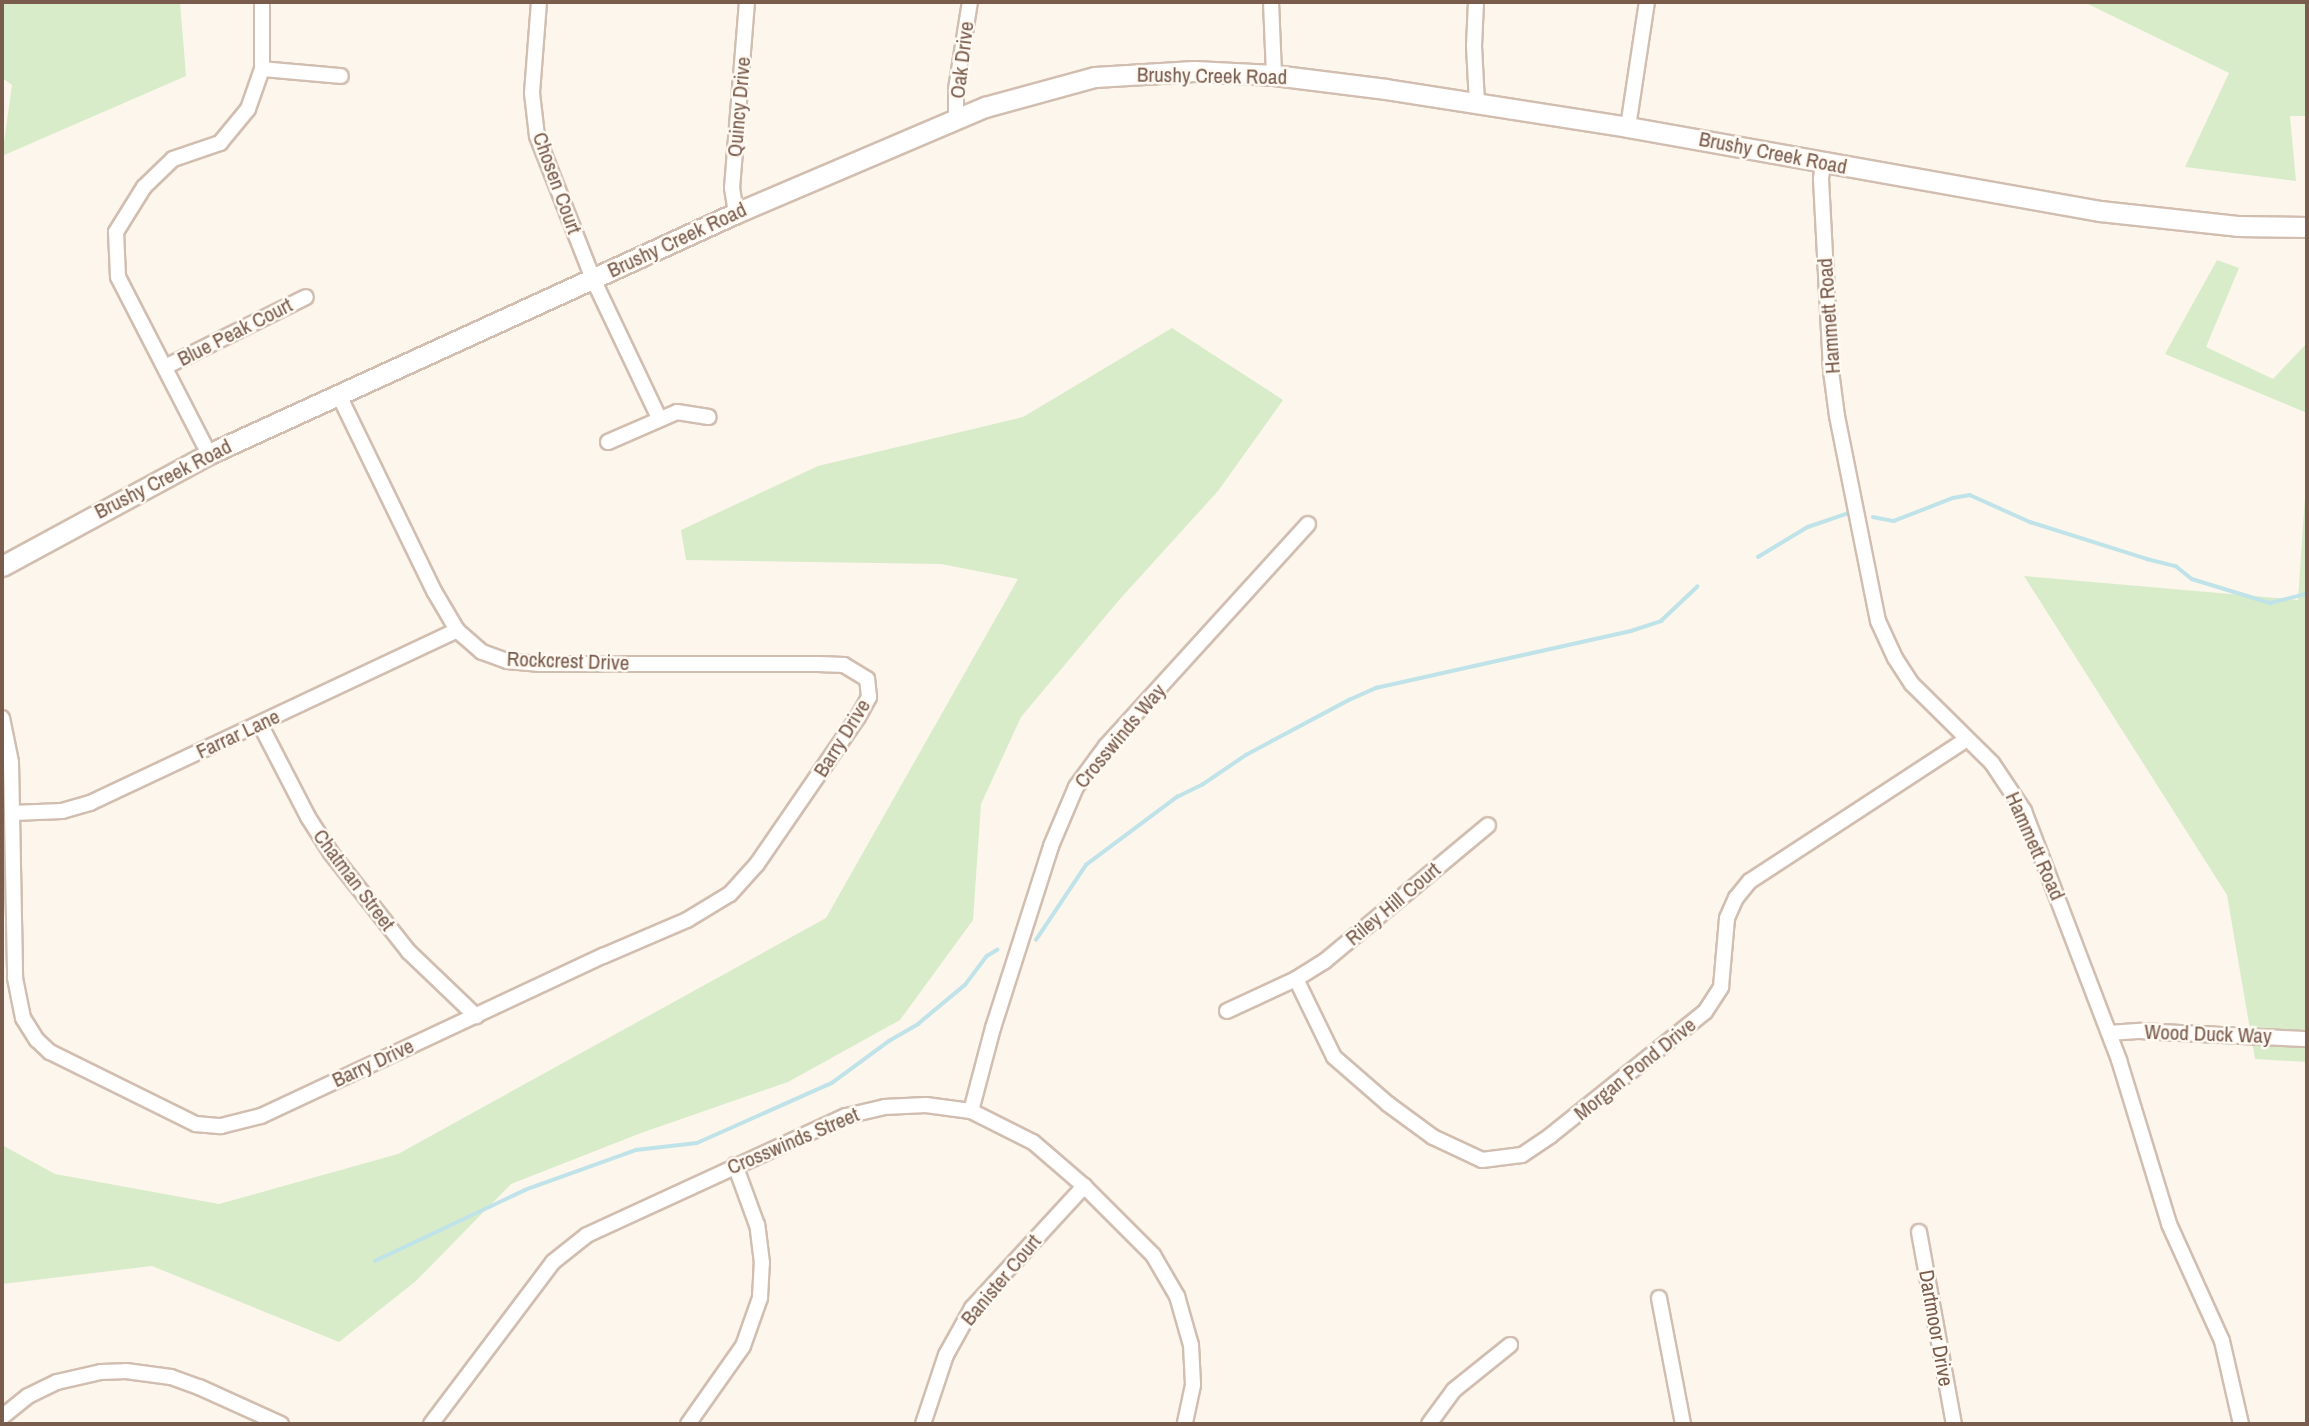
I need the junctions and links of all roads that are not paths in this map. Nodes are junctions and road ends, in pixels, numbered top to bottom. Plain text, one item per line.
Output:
1 (262, 2) edge
2 (539, 2) edge
3 (747, 2) edge
4 (970, 2) edge
5 (1271, 2) edge
6 (1476, 2) edge
7 (1647, 2) edge
8 (262, 69) junction
9 (1274, 75) junction
10 (341, 76) dead end
11 (1477, 103) junction
12 (956, 119) junction
13 (1628, 127) junction
14 (1824, 164) junction
15 (736, 213) junction
16 (2307, 227) edge
17 (593, 279) junction
18 (306, 297) dead end
19 (165, 367) junction
20 (338, 393) junction
21 (709, 417) dead end
22 (659, 418) junction
23 (608, 442) dead end
24 (209, 454) junction
25 (1308, 524) dead end
26 (2, 566) edge
27 (457, 630) junction
28 (827, 664) joint
29 (2, 718) edge
30 (260, 724) junction
31 (1967, 739) junction
32 (13, 813) junction
33 (1488, 825) dead end
34 (1296, 979) junction
35 (1227, 1011) dead end
36 (476, 1016) junction
37 (2109, 1033) junction
38 (2307, 1039) edge
39 (971, 1111) junction
40 (735, 1166) junction
41 (1084, 1186) junction
42 (1919, 1232) dead end
43 (1659, 1298) dead end
44 (1510, 1345) dead end
45 (2, 1417) edge
46 (281, 1424) edge
47 (431, 1424) edge
48 (688, 1424) edge
49 (923, 1424) edge
50 (1185, 1424) edge
51 (1429, 1424) edge
52 (1684, 1424) edge
53 (1954, 1424) edge
54 (2241, 1424) edge

1 - 8 street
2 - 17 street, Chosen Court
3 - 15 street, Quincy Drive
4 - 12 street, Oak Drive
5 - 9 street
6 - 11 street
7 - 13 street
8 - 10 street
8 - 19 street
9 - 11 main road, Brushy Creek Road
9 - 12 main road, Brushy Creek Road
11 - 13 main road, Brushy Creek Road
12 - 15 main road, Brushy Creek Road
13 - 14 main road, Brushy Creek Road
14 - 16 main road, Brushy Creek Road
14 - 31 street, Hammett Road
15 - 17 main road, Brushy Creek Road
17 - 20 main road, Brushy Creek Road
17 - 22 street, Chosen Court
18 - 19 street, Blue Peak Court
19 - 24 street
20 - 24 main road, Brushy Creek Road
20 - 27 street, Rockcrest Drive
21 - 22 street
22 - 23 street
24 - 26 main road, Brushy Creek Road
25 - 39 street, Crosswinds Way
27 - 28 street, Rockcrest Drive
27 - 30 street, Farrar Lane
28 - 36 street, Barry Drive
29 - 32 street, Barry Drive
30 - 32 street, Farrar Lane
30 - 36 street, Chatman Street
31 - 34 street, Morgan Pond Drive
31 - 37 street, Hammett Road
32 - 36 street, Barry Drive
33 - 34 street, Riley Hill Court
34 - 35 street, Riley Hill Court
37 - 38 street, Wood Duck Way
37 - 54 street, Hammett Road
39 - 40 street, Crosswinds Street
39 - 41 street, Crosswinds Street
40 - 47 street, Crosswinds Street
40 - 48 street
41 - 49 street, Banister Court
41 - 50 street, Crosswinds Street
42 - 53 street, Dartmoor Drive
43 - 52 street
44 - 51 street
45 - 46 street

